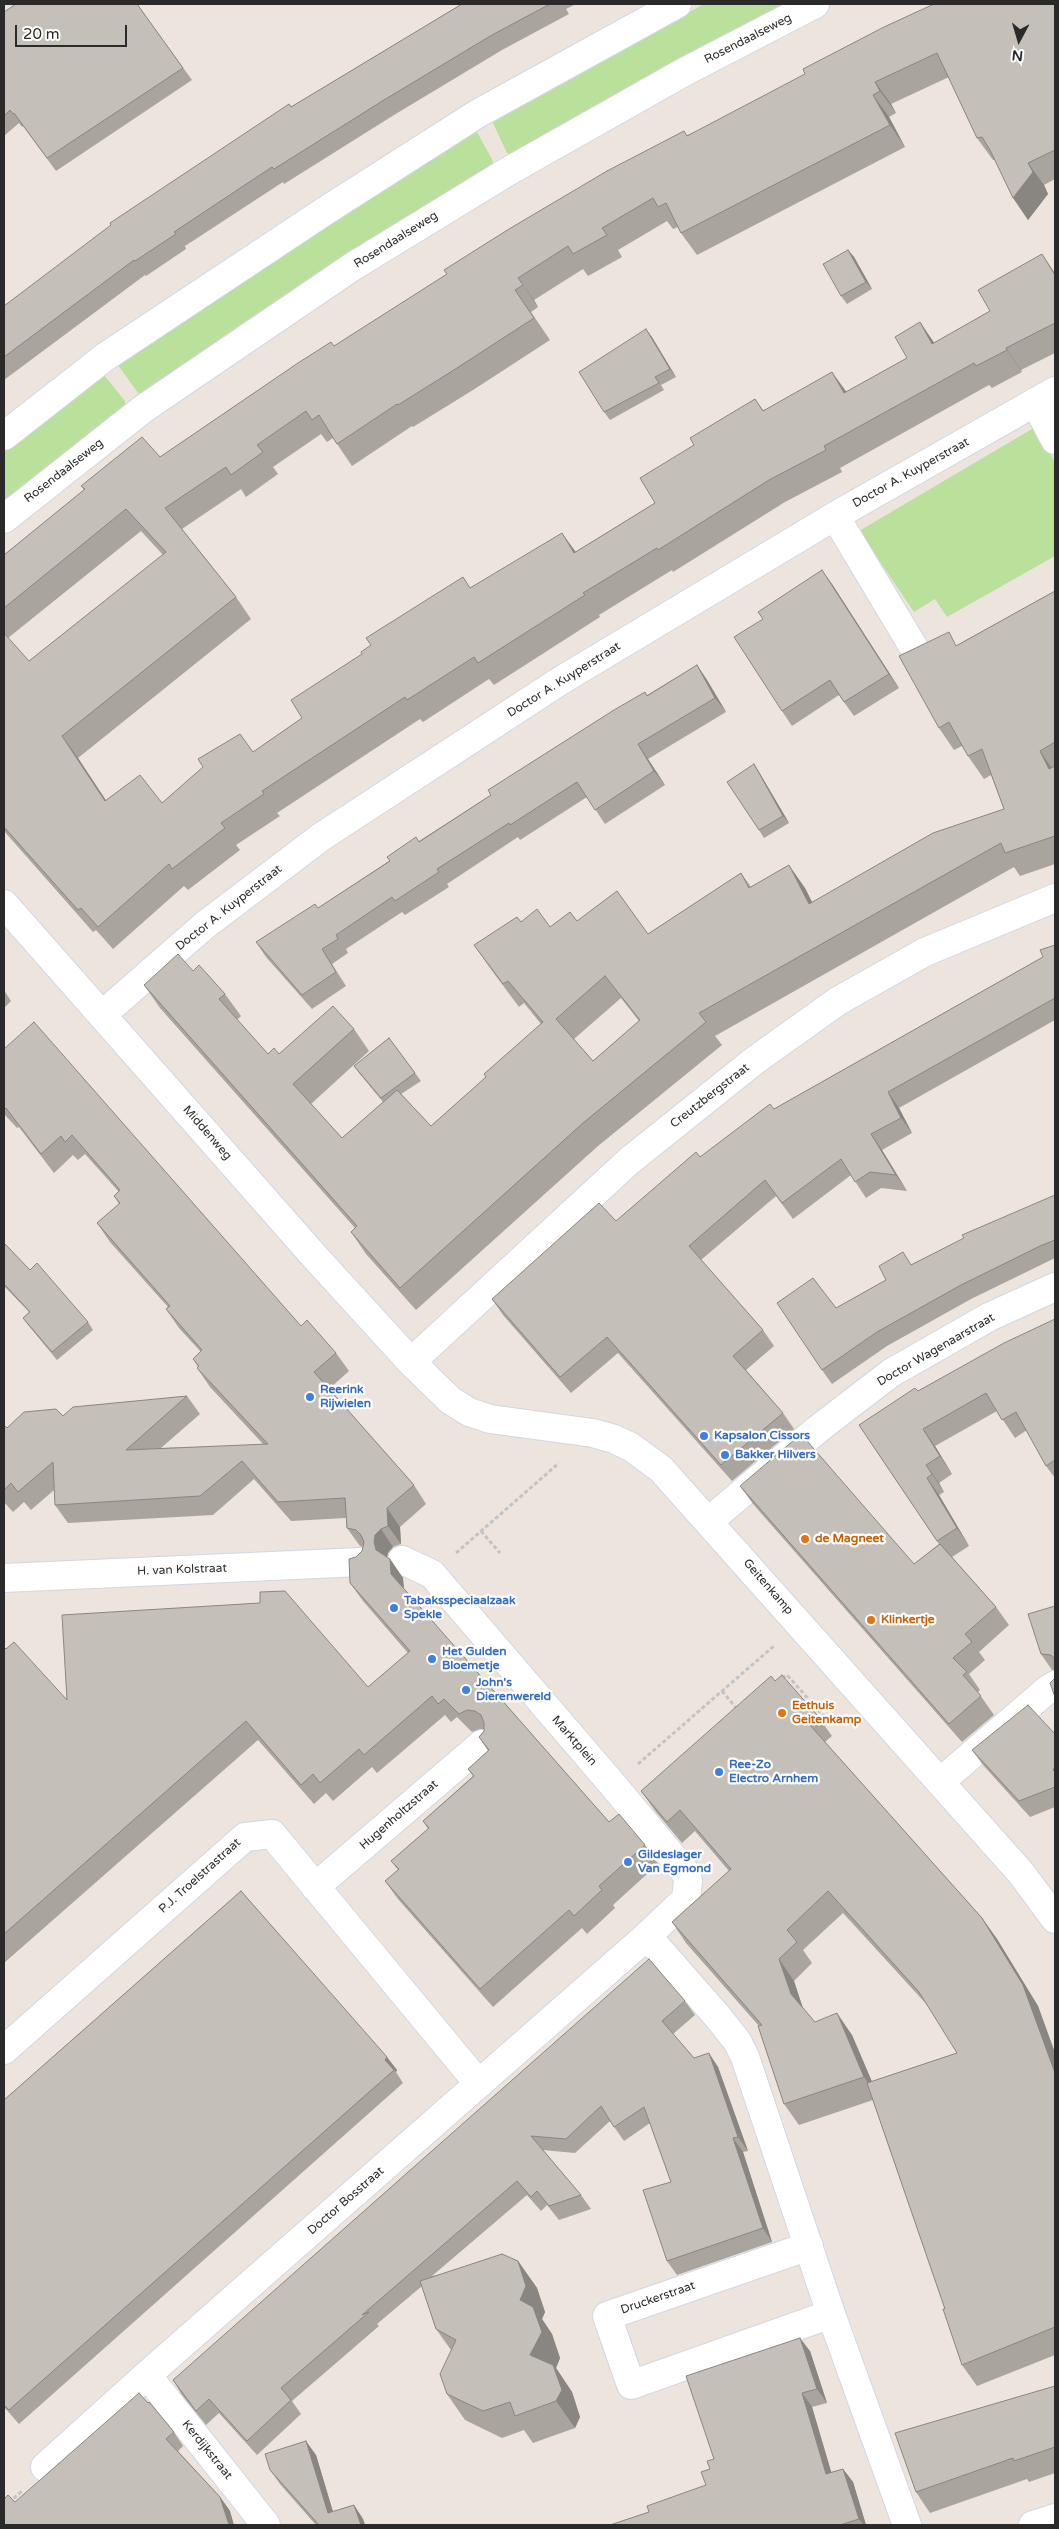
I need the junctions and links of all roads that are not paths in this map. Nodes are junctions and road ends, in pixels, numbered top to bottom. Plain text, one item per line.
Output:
1 (676, 4) edge
2 (816, 4) edge
3 (1045, 396) edge
4 (4, 436) edge
5 (1055, 440) edge
6 (835, 516) junction
7 (4, 519) edge
8 (917, 653) edge
9 (1055, 898) edge
10 (4, 904) edge
11 (103, 1014) junction
12 (1055, 1287) edge
13 (411, 1362) junction
14 (709, 1521) junction
15 (402, 1560) dead end
16 (361, 1562) edge
17 (4, 1578) edge
18 (1055, 1685) edge
19 (482, 1744) edge
20 (940, 1782) junction
21 (315, 1887) junction
22 (1055, 1919) edge
23 (647, 1936) junction
24 (4, 2050) edge
25 (479, 2084) junction
26 (809, 2246) junction
27 (831, 2314) junction
28 (147, 2375) junction
29 (45, 2467) dead end
30 (1055, 2518) edge
31 (266, 2525) edge
32 (907, 2525) edge
33 (1033, 2525) edge

1 - 4 street
2 - 7 street, Rosendaalseweg
3 - 5 street
3 - 6 street, Doctor A. Kuyperstraat
6 - 8 street
6 - 11 street, Doctor A. Kuyperstraat
9 - 13 street, Creutzbergstraat
10 - 11 street, Middenweg
11 - 13 street, Middenweg
12 - 14 street, Doctor Wagenaarstraat
13 - 14 street, Geitenkamp
14 - 20 street, Geitenkamp
15 - 23 street, Marktplein
16 - 17 street, H. van Kolstraat
18 - 20 street
19 - 21 street, Hugenholtzstraat
20 - 22 street, Geitenkamp
21 - 24 street, P.J. Troelstrastraat
21 - 25 street, P.J. Troelstrastraat
23 - 25 street, Doctor Bosstraat
23 - 26 street
25 - 28 street, Doctor Bosstraat
26 - 27 street
26 - 27 street, Druckerstraat
27 - 32 street
28 - 29 street, Doctor Bosstraat
28 - 31 street, Kerdijkstraat
30 - 33 street

